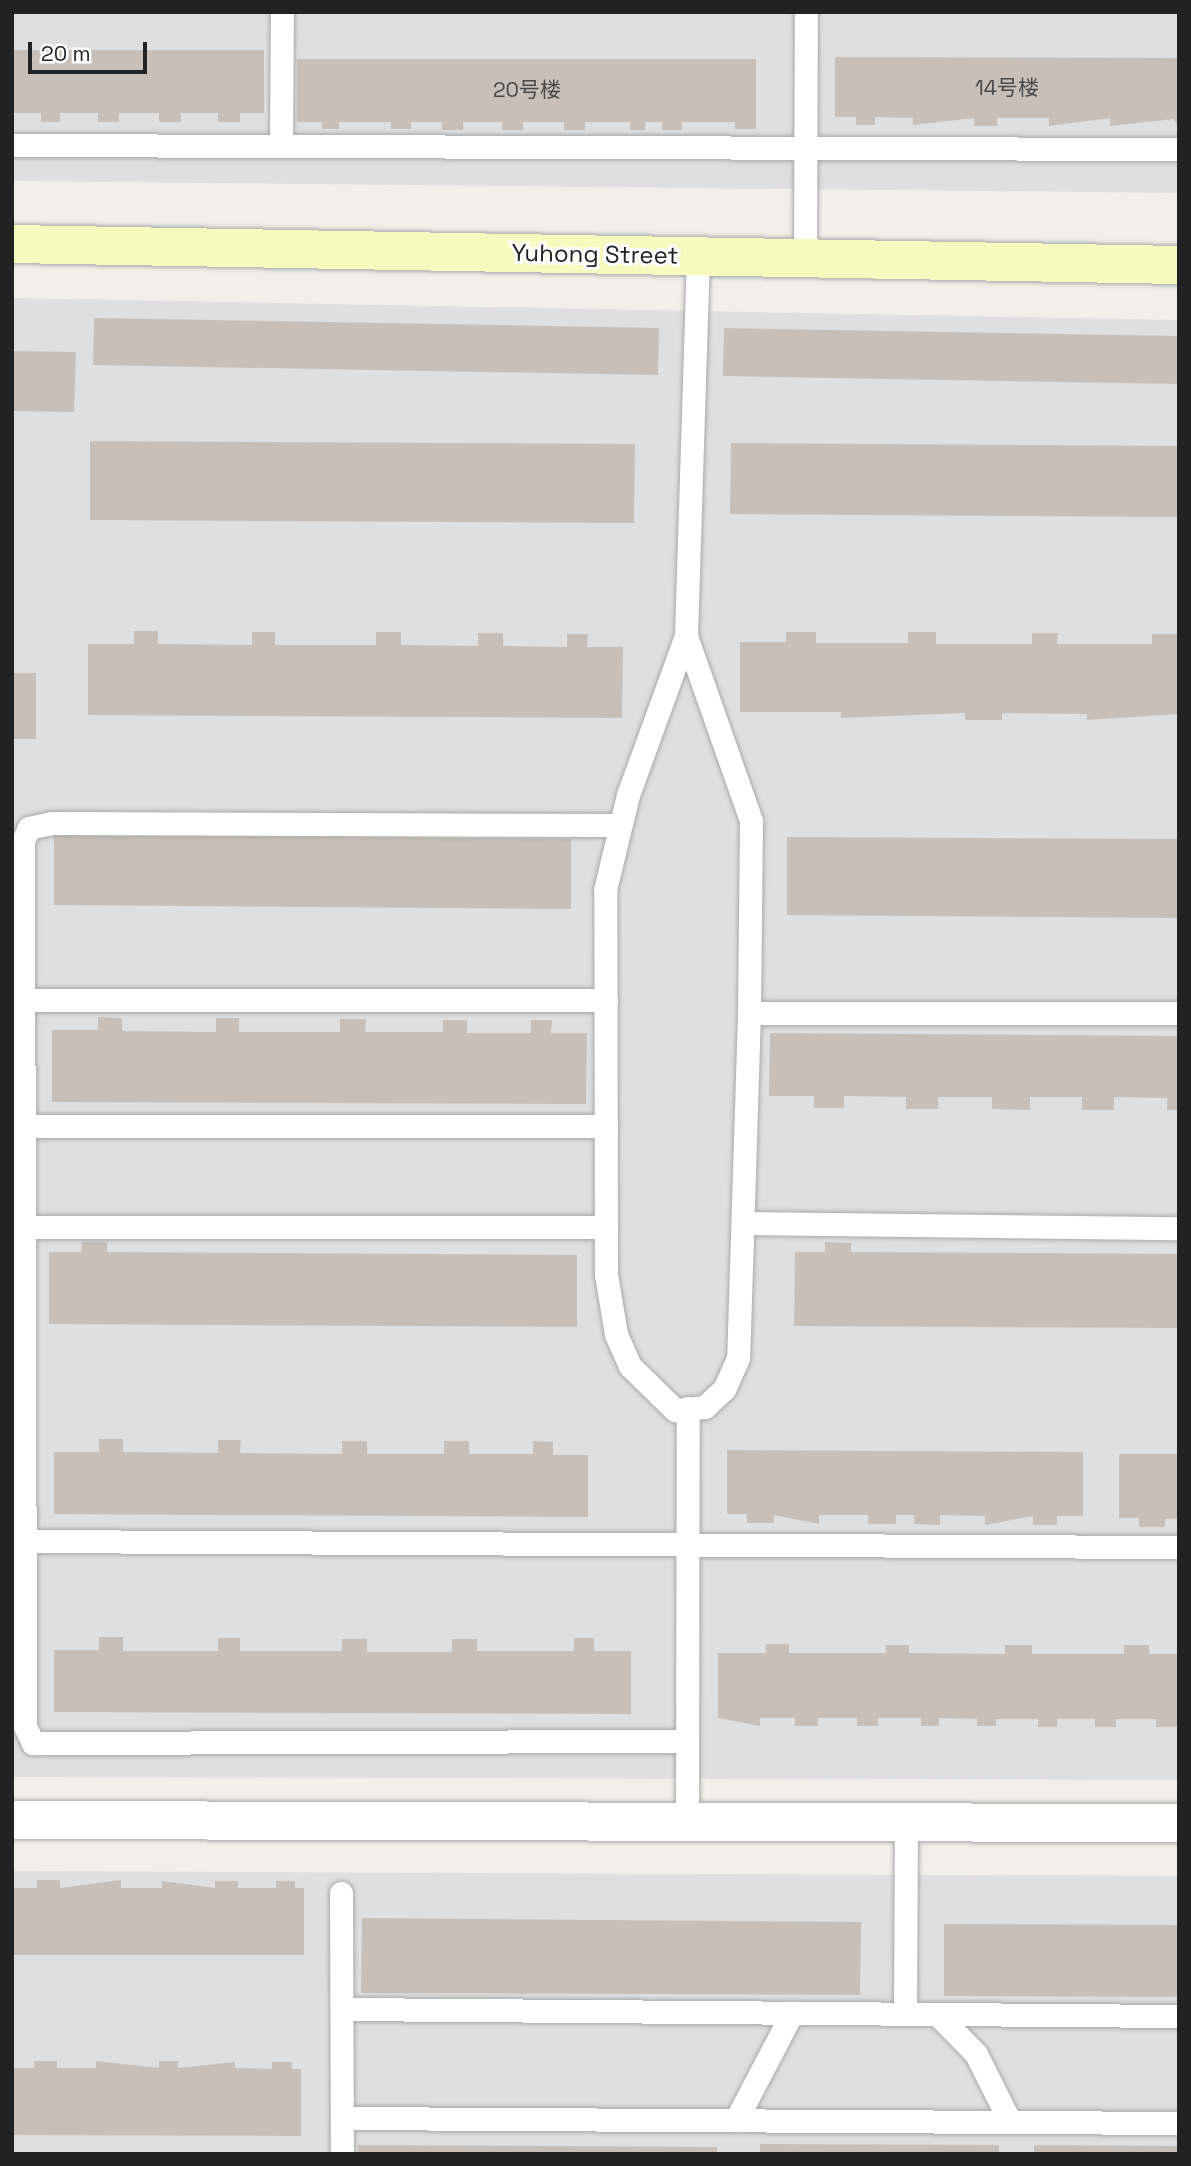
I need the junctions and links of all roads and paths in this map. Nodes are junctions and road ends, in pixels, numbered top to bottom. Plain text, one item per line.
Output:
1 (282, 12) edge
2 (806, 12) edge
3 (12, 145) edge
4 (281, 145) junction
5 (806, 147) junction
6 (1179, 149) edge
7 (12, 244) edge
8 (698, 256) junction
9 (805, 258) junction
10 (1179, 265) edge
11 (686, 636) junction
12 (620, 825) junction
13 (23, 1000) junction
14 (606, 1000) junction
15 (749, 1013) junction
16 (1179, 1013) edge
17 (606, 1126) junction
18 (20, 1135) edge
19 (743, 1223) junction
20 (23, 1227) junction
21 (606, 1227) junction
22 (1179, 1228) edge
23 (688, 1408) junction
24 (24, 1541) junction
25 (688, 1544) junction
26 (1179, 1547) edge
27 (687, 1741) junction
28 (12, 1820) edge
29 (687, 1822) junction
30 (906, 1823) junction
31 (1179, 1824) edge
32 (341, 1893) dead end
33 (342, 2009) junction
34 (792, 2013) junction
35 (905, 2014) junction
36 (937, 2014) junction
37 (1179, 2016) edge
38 (342, 2118) junction
39 (736, 2120) junction
40 (1010, 2122) junction
41 (1179, 2123) edge
42 (342, 2154) edge

1 - 4 lane
2 - 5 lane
3 - 4 lane
4 - 5 lane
5 - 6 lane
5 - 9 lane
7 - 8 street, Yuhong Street
8 - 9 street, Yuhong Street
8 - 11 lane
9 - 10 street, Yuhong Street
11 - 12 lane
11 - 15 lane
12 - 13 lane
12 - 14 lane
13 - 14 lane
13 - 18 lane
14 - 17 lane
15 - 16 lane
15 - 19 lane
17 - 18 lane
17 - 21 lane
18 - 20 lane
19 - 22 lane
19 - 23 lane
20 - 21 lane
20 - 24 lane
21 - 23 lane
23 - 25 lane
24 - 25 lane
24 - 27 lane
25 - 26 lane
25 - 27 lane
27 - 29 lane
28 - 29 street
29 - 30 street
30 - 31 street
30 - 35 lane
32 - 33 lane
33 - 34 lane
33 - 38 lane
34 - 35 lane
34 - 39 lane
35 - 36 lane
36 - 37 lane
36 - 40 lane
38 - 39 lane
38 - 42 lane
39 - 40 lane
40 - 41 lane

